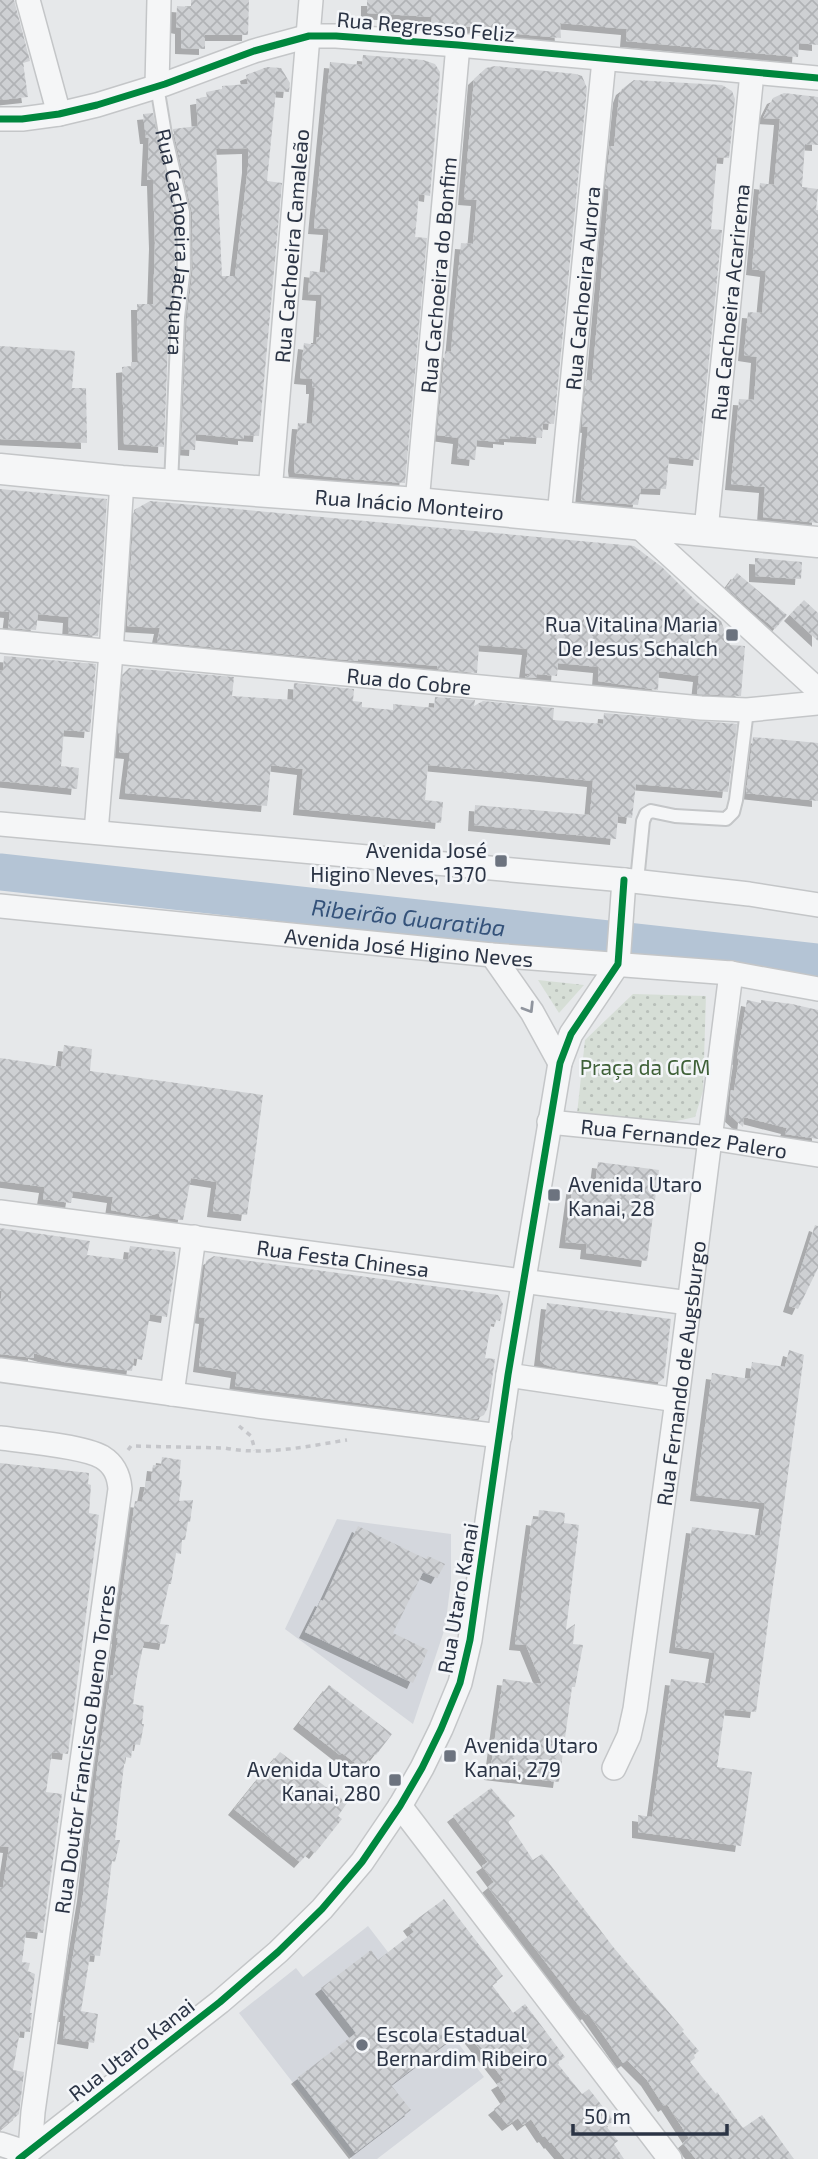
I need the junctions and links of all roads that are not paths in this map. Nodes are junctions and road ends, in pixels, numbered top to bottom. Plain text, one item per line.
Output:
1 (28, 0) edge
2 (159, 0) edge
3 (311, 0) edge
4 (309, 36) junction
5 (458, 45) junction
6 (604, 60) junction
7 (752, 73) junction
8 (818, 78) edge
9 (157, 86) junction
10 (59, 114) junction
11 (0, 118) edge
12 (0, 469) edge
13 (122, 481) junction
14 (171, 485) junction
15 (270, 492) junction
16 (417, 503) junction
17 (559, 516) junction
18 (638, 525) junction
19 (706, 530) junction
20 (818, 542) edge
21 (0, 641) edge
22 (111, 653) junction
23 (818, 690) edge
24 (818, 703) edge
25 (747, 710) junction
26 (0, 824) edge
27 (96, 832) junction
28 (628, 887) junction
29 (818, 905) edge
30 (0, 906) edge
31 (619, 953) junction
32 (492, 955) junction
33 (731, 973) junction
34 (818, 989) edge
35 (560, 1063) junction
36 (550, 1122) junction
37 (711, 1138) junction
38 (818, 1156) edge
39 (0, 1212) edge
40 (194, 1237) junction
41 (524, 1281) junction
42 (689, 1303) junction
43 (0, 1370) edge
44 (508, 1375) junction
45 (172, 1394) junction
46 (677, 1400) junction
47 (500, 1436) junction
48 (0, 1438) edge
49 (614, 1768) dead end
50 (400, 1806) junction
51 (0, 2144) edge
52 (26, 2154) edge
53 (670, 2159) edge

1 - 10 street
2 - 9 street, Rua Cachoeira Jaciquara
3 - 4 street, Rua Cachoeira Camaleão
4 - 5 street, Rua Regresso Feliz
4 - 9 street, Rua Regresso Feliz
4 - 15 street, Rua Cachoeira Camaleão
5 - 6 street, Rua Regresso Feliz
5 - 16 street, Rua Cachoeira do Bonfim
6 - 7 street, Rua Regresso Feliz
6 - 17 street, Rua Cachoeira Aurora
7 - 8 street, Rua Regresso Feliz
7 - 19 street, Rua Cachoeira Acarirema
9 - 10 street, Rua Regresso Feliz
9 - 14 lane, Rua Cachoeira Jaciquara
10 - 11 street, Rua Regresso Feliz
12 - 13 street, Rua Inácio Monteiro
13 - 14 street, Rua Inácio Monteiro
13 - 22 street
14 - 15 street, Rua Inácio Monteiro
15 - 16 street, Rua Inácio Monteiro
16 - 17 street, Rua Inácio Monteiro
17 - 18 street, Rua Inácio Monteiro
18 - 19 street, Rua Inácio Monteiro
18 - 23 street
19 - 20 street, Rua Inácio Monteiro
21 - 22 street, Rua do Cobre
22 - 25 street, Rua do Cobre
22 - 27 street
24 - 25 street, Rua do Cobre
25 - 28 lane
26 - 27 street
27 - 28 street
28 - 29 street
28 - 31 street
30 - 32 street, Avenida José Higino Neves
31 - 32 street, Avenida José Higino Neves
31 - 33 street, Avenida José Higino Neves
31 - 35 street, Rua Utaro Kanai
32 -> 35 street
33 - 34 street, Avenida José Higino Neves
33 - 37 street, Rua Fernando de Augsburgo
35 - 36 street, Rua Utaro Kanai
36 - 37 street, Rua Fernandez Palero
36 - 41 street, Rua Utaro Kanai
37 - 38 street, Rua Fernandez Palero
37 - 42 street, Rua Fernando de Augsburgo
39 - 40 street, Rua Festa Chinesa
40 - 41 street, Rua Festa Chinesa
40 - 45 street
41 - 42 street, Rua Festa Chinesa
41 - 44 street, Rua Utaro Kanai
42 - 46 street, Rua Fernando de Augsburgo
43 - 45 street
44 - 46 street
44 - 47 street, Rua Utaro Kanai
45 - 47 street
46 - 49 street, Rua Fernando de Augsburgo
47 - 50 street, Rua Utaro Kanai
48 - 52 street, Rua Doutor Francisco Bueno Torres
50 - 52 street, Rua Utaro Kanai
50 - 53 street
51 - 52 street

